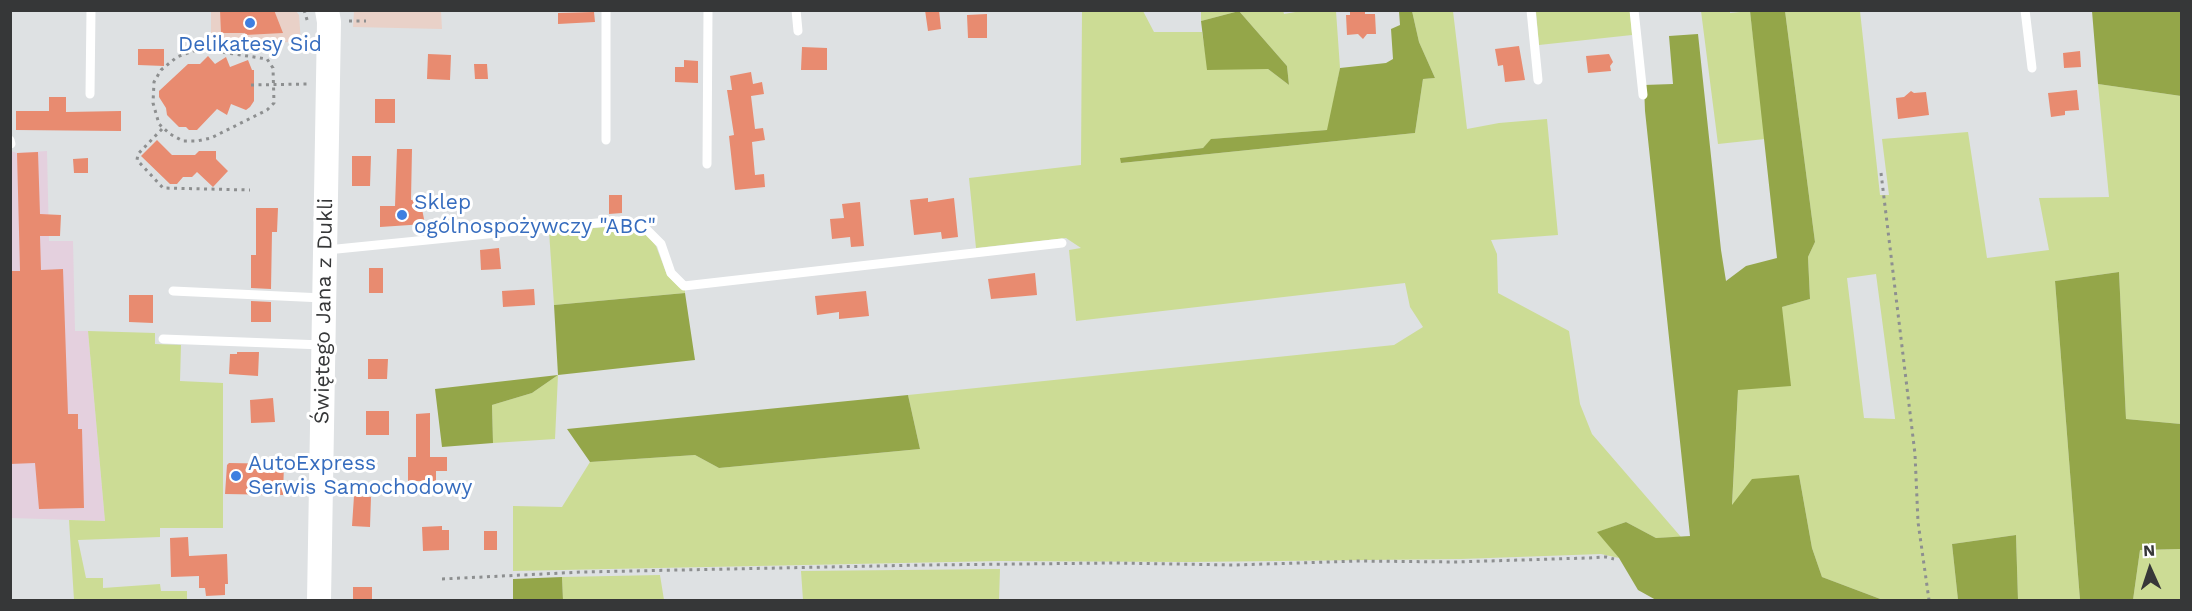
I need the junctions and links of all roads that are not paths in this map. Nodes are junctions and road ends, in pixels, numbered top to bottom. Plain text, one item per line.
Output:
1 (91, 10) edge
2 (606, 10) edge
3 (708, 10) edge
4 (796, 10) edge
5 (1531, 10) edge
6 (1634, 10) edge
7 (2025, 10) edge
8 (328, 16) edge
9 (798, 31) dead end
10 (2032, 68) dead end
11 (1539, 80) dead end
12 (90, 94) dead end
13 (1642, 95) dead end
14 (606, 140) dead end
15 (707, 164) dead end
16 (1062, 243) dead end
17 (325, 250) junction
18 (173, 291) dead end
19 (324, 298) junction
20 (163, 339) dead end
21 (323, 345) junction
22 (319, 600) edge

1 - 12 lane
2 - 14 lane
3 - 15 lane
4 - 9 lane
5 - 11 lane
6 - 13 lane
7 - 10 lane
8 - 17 main road, Świętego Jana z Dukli
16 - 17 lane
17 - 19 main road, Świętego Jana z Dukli
18 - 19 lane
19 - 21 main road, Świętego Jana z Dukli
20 - 21 lane
21 - 22 main road, Świętego Jana z Dukli

